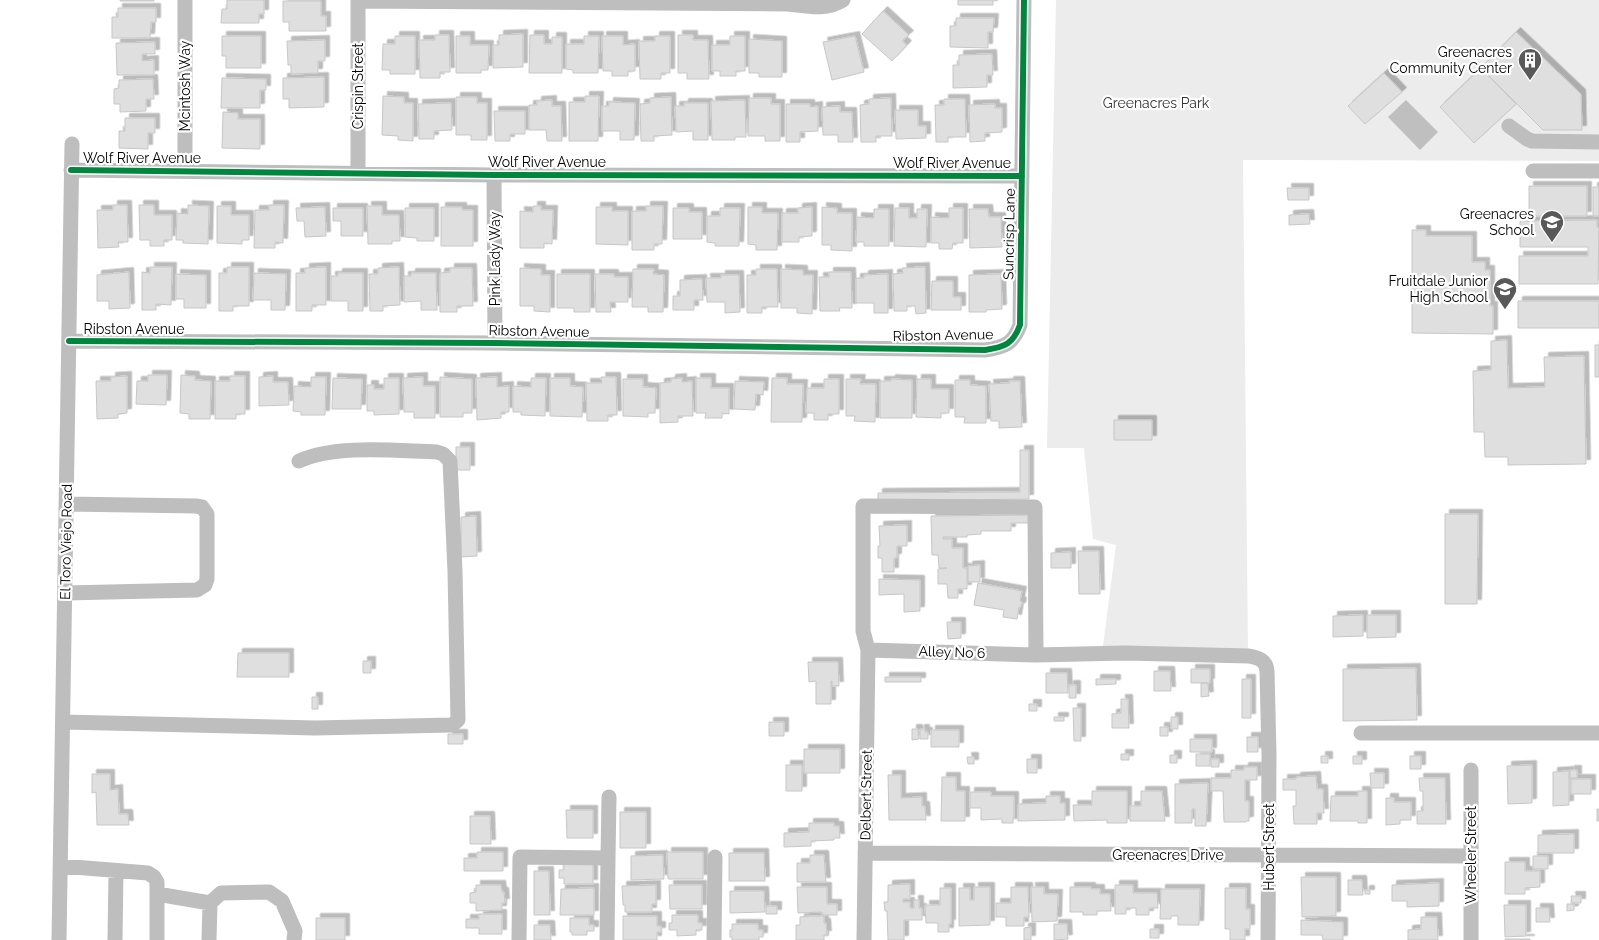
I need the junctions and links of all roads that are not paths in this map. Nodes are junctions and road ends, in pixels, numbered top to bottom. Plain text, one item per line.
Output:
1 (185, 0) edge
2 (843, 0) edge
3 (1024, 0) edge
4 (358, 1) edge
5 (1509, 126) dead end
6 (1599, 142) edge
7 (72, 144) dead end
8 (71, 170) junction
9 (1533, 170) dead end
10 (184, 171) junction
11 (1599, 171) edge
12 (358, 172) junction
13 (494, 175) junction
14 (1022, 176) junction
15 (69, 341) junction
16 (495, 343) junction
17 (1008, 344) joint
18 (299, 461) dead end
19 (66, 504) junction
20 (65, 593) junction
21 (868, 650) junction
22 (1036, 654) junction
23 (63, 722) junction
24 (1361, 733) dead end
25 (1599, 734) edge
26 (1269, 754) joint
27 (1471, 770) dead end
28 (609, 797) dead end
29 (865, 854) junction
30 (1269, 855) junction
31 (1471, 856) junction
32 (715, 857) dead end
33 (608, 858) junction
34 (61, 866) junction
35 (116, 871) junction
36 (157, 894) junction
37 (210, 903) junction
38 (60, 940) edge
39 (115, 940) edge
40 (157, 940) edge
41 (209, 940) edge
42 (294, 940) edge
43 (519, 940) edge
44 (607, 940) edge
45 (714, 940) edge
46 (864, 940) edge
47 (1268, 940) edge
48 (1471, 940) edge

1 - 10 street, Mcintosh Way
2 - 4 street
3 - 14 street, Suncrisp Lane
4 - 12 street, Crispin Street
5 - 6 street
7 - 8 street, El Toro Viejo Road
8 - 10 street, Wolf River Avenue
8 - 15 street, El Toro Viejo Road
9 - 11 street
10 - 12 street, Wolf River Avenue
12 - 13 street, Wolf River Avenue
13 - 14 street, Wolf River Avenue
13 - 16 street, Pink Lady Way
14 - 17 street, Suncrisp Lane
15 - 16 street, Ribston Avenue
15 - 19 street, El Toro Viejo Road
16 - 17 street, Ribston Avenue
18 - 23 street
19 - 20 street, El Toro Viejo Road
19 - 20 street
20 - 23 street, El Toro Viejo Road
21 - 22 street, Alley No 6
21 - 22 street, Delbert Street
21 - 29 street, Delbert Street
22 - 26 street, Alley No 6
23 - 34 street, El Toro Viejo Road
24 - 25 street
26 - 30 street, Hubert Street
27 - 31 street, Wheeler Street
28 - 33 street
29 - 30 street, Greenacres Drive
29 - 46 street, Delbert Street
30 - 31 street, Greenacres Drive
30 - 47 street, Hubert Street
31 - 48 street, Wheeler Street
32 - 45 street
33 - 43 street
33 - 44 street
34 - 35 street
34 - 38 street, El Toro Viejo Road
35 - 36 street
35 - 39 street
36 - 37 street
36 - 40 street
37 - 41 street
37 - 42 street

